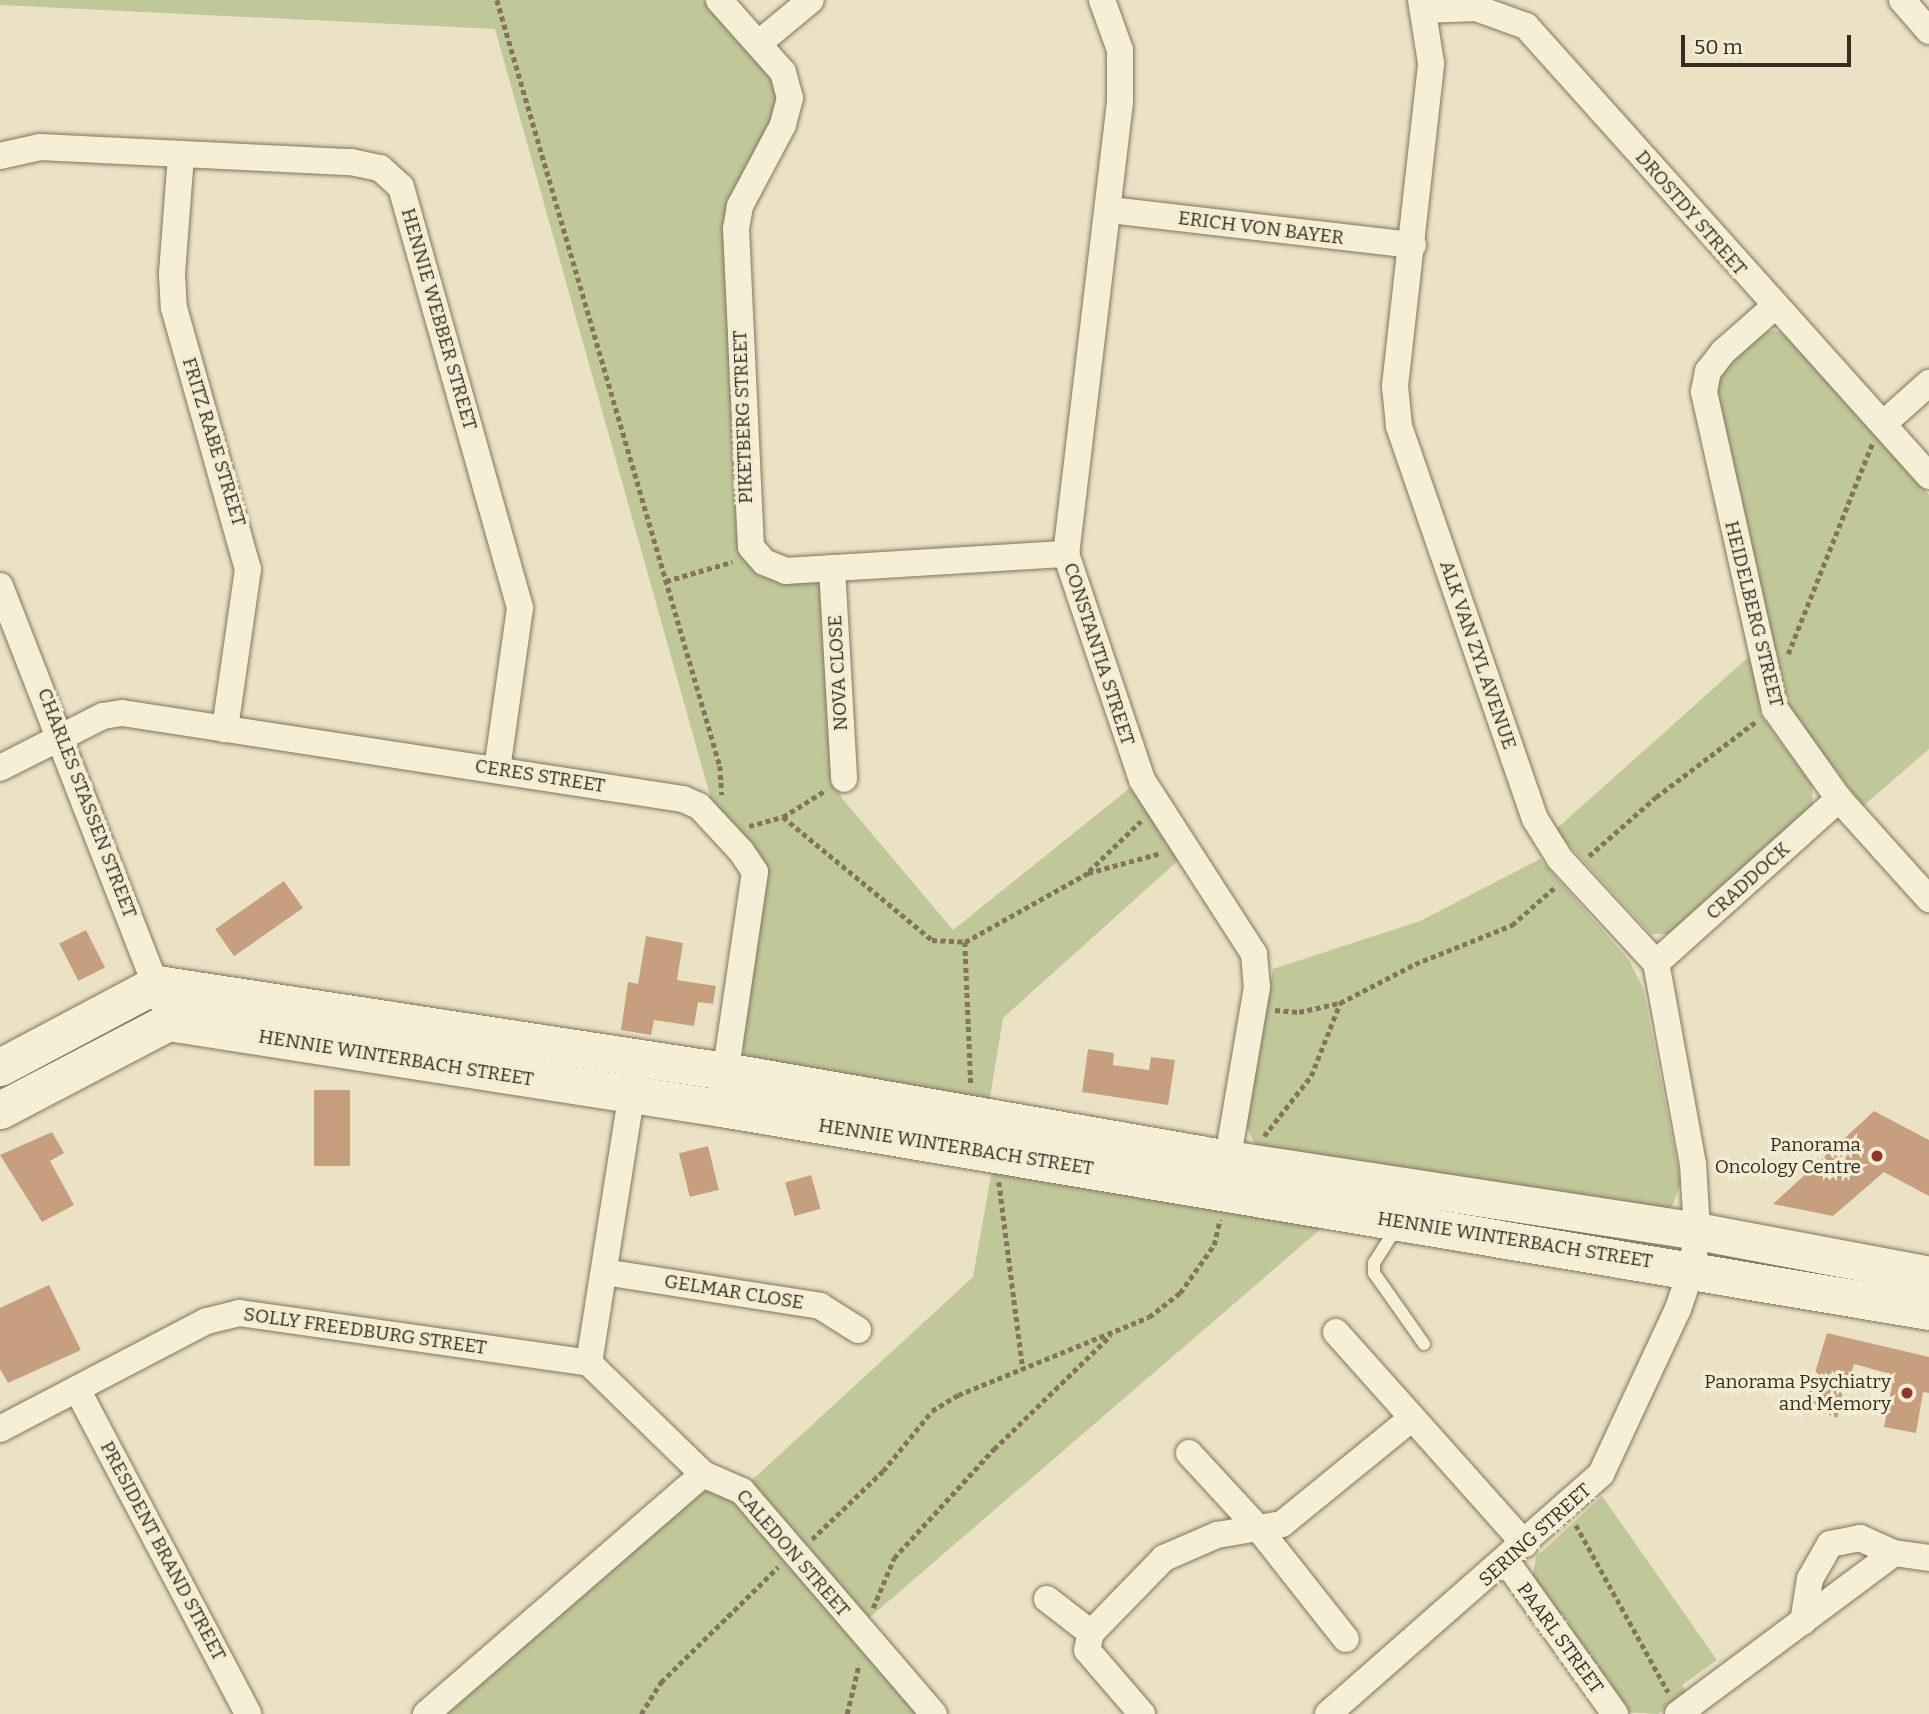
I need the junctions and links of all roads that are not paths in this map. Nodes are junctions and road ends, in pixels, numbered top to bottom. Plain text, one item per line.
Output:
1 (719, 0) edge
2 (811, 0) edge
3 (1102, 0) edge
4 (1902, 0) edge
5 (1423, 5) edge
6 (1929, 32) edge
7 (759, 43) junction
8 (0, 156) edge
9 (181, 156) junction
10 (1110, 210) junction
11 (1413, 245) junction
12 (1774, 307) junction
13 (1929, 383) edge
14 (1883, 424) junction
15 (1929, 476) edge
16 (1066, 554) junction
17 (832, 568) junction
18 (0, 586) edge
19 (225, 729) junction
20 (62, 736) junction
21 (0, 768) edge
22 (497, 770) junction
23 (844, 779) road end
24 (1839, 799) junction
25 (1929, 899) edge
26 (1656, 964) junction
27 (157, 984) junction
28 (168, 1022) junction
29 (636, 1057) junction
30 (0, 1067) edge
31 (724, 1071) junction
32 (633, 1095) junction
33 (721, 1108) junction
34 (0, 1110) edge
35 (1225, 1175) junction
36 (1400, 1222) junction
37 (1697, 1231) junction
38 (1692, 1268) junction
39 (604, 1272) junction
40 (1929, 1275) edge
41 (1929, 1311) edge
42 (858, 1330) dead end
43 (1336, 1332) dead end
44 (1424, 1344) dead end
45 (589, 1363) junction
46 (77, 1389) junction
47 (1412, 1418) junction
48 (0, 1429) edge
49 (1189, 1453) dead end
50 (703, 1474) junction
51 (1259, 1529) junction
52 (1515, 1553) junction
53 (1894, 1553) junction
54 (1929, 1558) edge
55 (1047, 1599) dead end
56 (1803, 1622) junction
57 (1091, 1633) junction
58 (1346, 1639) dead end
59 (1713, 1704) edge
60 (1679, 1713) edge
61 (248, 1714) edge
62 (426, 1714) edge
63 (934, 1714) edge
64 (1142, 1714) edge
65 (1328, 1714) edge
66 (1615, 1714) edge

1 - 7 street, PIKETBERG STREET
2 - 7 street
3 - 10 street, CONSTANTIA STREET
4 - 6 street
5 - 11 street, ALK VAN ZYL AVENUE
5 - 12 street, DROSTDY STREET
7 - 17 street, PIKETBERG STREET
8 - 9 street, HENNIE WEBBER STREET
9 - 19 street, FRITZ RABE STREET
9 - 22 street, HENNIE WEBBER STREET
10 - 11 street, ERICH VON BAYER
10 - 16 street, CONSTANTIA STREET
11 - 26 street, ALK VAN ZYL AVENUE
12 - 14 street, DROSTDY STREET
12 - 24 street, HEIDELBERG STREET
13 - 14 street
14 - 15 street, DROSTDY STREET
16 - 17 street
16 - 35 street, CONSTANTIA STREET
17 - 23 street, NOVA CLOSE
18 - 20 street, CHARLES STASSEN STREET
19 - 20 street, CERES STREET
19 - 22 street, CERES STREET
20 - 21 street, CERES STREET
20 - 27 street, CHARLES STASSEN STREET
22 - 31 street, CERES STREET
24 - 25 street, HEIDELBERG STREET
24 - 26 street, CRADDOCK
26 - 37 street
27 - 28 street, CHARLES STASSEN STREET
27 - 29 street, HENNIE WINTERBACH STREET
27 - 30 street
28 - 32 street, HENNIE WINTERBACH STREET
28 - 34 street
29 - 31 street, HENNIE WINTERBACH STREET
29 - 32 street
31 - 33 street, CERES STREET
31 - 35 street, HENNIE WINTERBACH STREET
32 - 33 street, HENNIE WINTERBACH STREET
32 - 39 street
33 - 35 street, HENNIE WINTERBACH STREET
35 - 36 street, HENNIE WINTERBACH STREET
35 - 37 street, HENNIE WINTERBACH STREET
36 - 38 street, HENNIE WINTERBACH STREET
36 - 44 lane
37 - 38 street
37 - 40 street, HENNIE WINTERBACH STREET
38 - 41 street, HENNIE WINTERBACH STREET
38 - 52 street, SERING STREET
39 - 42 street, GELMAR CLOSE
39 - 45 street
43 - 47 street, PAARL STREET
45 - 46 street, SOLLY FREEDBURG STREET
45 - 50 street, CALEDON STREET
46 - 48 street, SOLLY FREEDBURG STREET
46 - 61 street, PRESIDENT BRAND STREET
47 - 51 street
47 - 52 street, PAARL STREET
49 - 51 street
50 - 62 street
50 - 63 street, CALEDON STREET
51 - 57 street
51 - 58 street
52 - 65 street, SERING STREET
52 - 66 street, PAARL STREET
53 - 54 street
53 - 56 street
53 - 56 street
55 - 57 street
56 - 59 street
57 - 64 street
59 - 60 street

